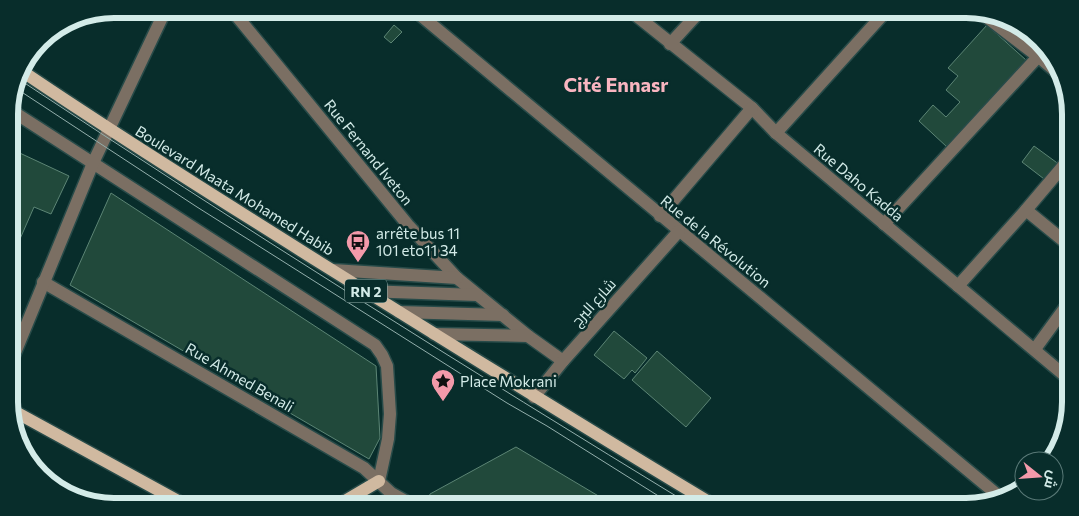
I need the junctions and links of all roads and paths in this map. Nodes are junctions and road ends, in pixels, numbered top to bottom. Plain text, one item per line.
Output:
1 (162, 18) edge
2 (237, 18) edge
3 (423, 18) edge
4 (639, 18) edge
5 (694, 18) edge
6 (880, 18) edge
7 (998, 24) edge
8 (670, 44) junction
9 (1034, 47) edge
10 (1041, 54) edge
11 (26, 74) edge
12 (752, 108) junction
13 (18, 115) edge
14 (108, 129) junction
15 (776, 133) junction
16 (93, 163) junction
17 (1062, 167) edge
18 (1026, 210) junction
19 (660, 216) junction
20 (884, 224) junction
21 (679, 231) junction
22 (1062, 239) edge
23 (333, 270) junction
24 (457, 278) junction
25 (43, 282) junction
26 (958, 286) junction
27 (365, 291) junction
28 (477, 295) junction
29 (399, 312) junction
30 (1062, 312) edge
31 (503, 315) junction
32 (434, 334) junction
33 (528, 336) junction
34 (18, 344) edge
35 (1035, 349) junction
36 (563, 361) junction
37 (1062, 373) edge
38 (534, 397) junction
39 (18, 413) edge
40 (379, 482) junction
41 (995, 493) edge
42 (703, 498) edge
43 (174, 499) edge
44 (350, 499) edge
45 (401, 499) edge

1 - 14 street
2 - 24 street, Rue Fernand Iveton
3 - 19 street, Rue de la Révolution
4 - 8 street, Rue Daho Kadda
5 - 8 street
6 - 15 street
7 - 9 street
8 - 12 street, Rue Daho Kadda
10 - 20 street
11 - 14 main road, Boulevard Maata Mohamed Habib / RN 2
12 - 15 street, Rue Daho Kadda
12 - 19 street
13 - 16 street
14 - 16 street
14 - 23 main road, Boulevard Maata Mohamed Habib / RN 2
15 - 20 street, Rue Daho Kadda
16 - 25 street
16 - 40 street
17 - 18 street
18 - 22 street
18 - 26 street
19 - 21 street, Rue de la Révolution
20 - 26 street, Rue Daho Kadda
21 - 36 street, شارع البرج
21 - 41 street, Rue de la Révolution
23 - 24 street
23 - 27 main road, Boulevard Maata Mohamed Habib / RN 2
24 - 28 street, Rue Fernand Iveton
25 - 34 street
25 - 40 street, Rue Ahmed Benali
26 - 35 street, Rue Daho Kadda
27 - 28 street
27 - 29 main road, Boulevard Maata Mohamed Habib / RN 2
28 - 31 street, Rue Fernand Iveton
29 - 31 street
29 - 32 main road, Boulevard Maata Mohamed Habib / RN 2
30 - 35 street
31 - 33 street, Rue Fernand Iveton
32 - 33 street
32 - 38 main road, Boulevard Maata Mohamed Habib / RN 2
33 - 36 street, Rue Fernand Iveton
35 - 37 street, Rue Daho Kadda
36 - 38 street, شارع البرج
38 - 42 main road, Boulevard Maata Mohamed Habib / RN 2
39 - 43 main road
40 - 44 main road
40 - 45 street, Rue Ahmed Benali

